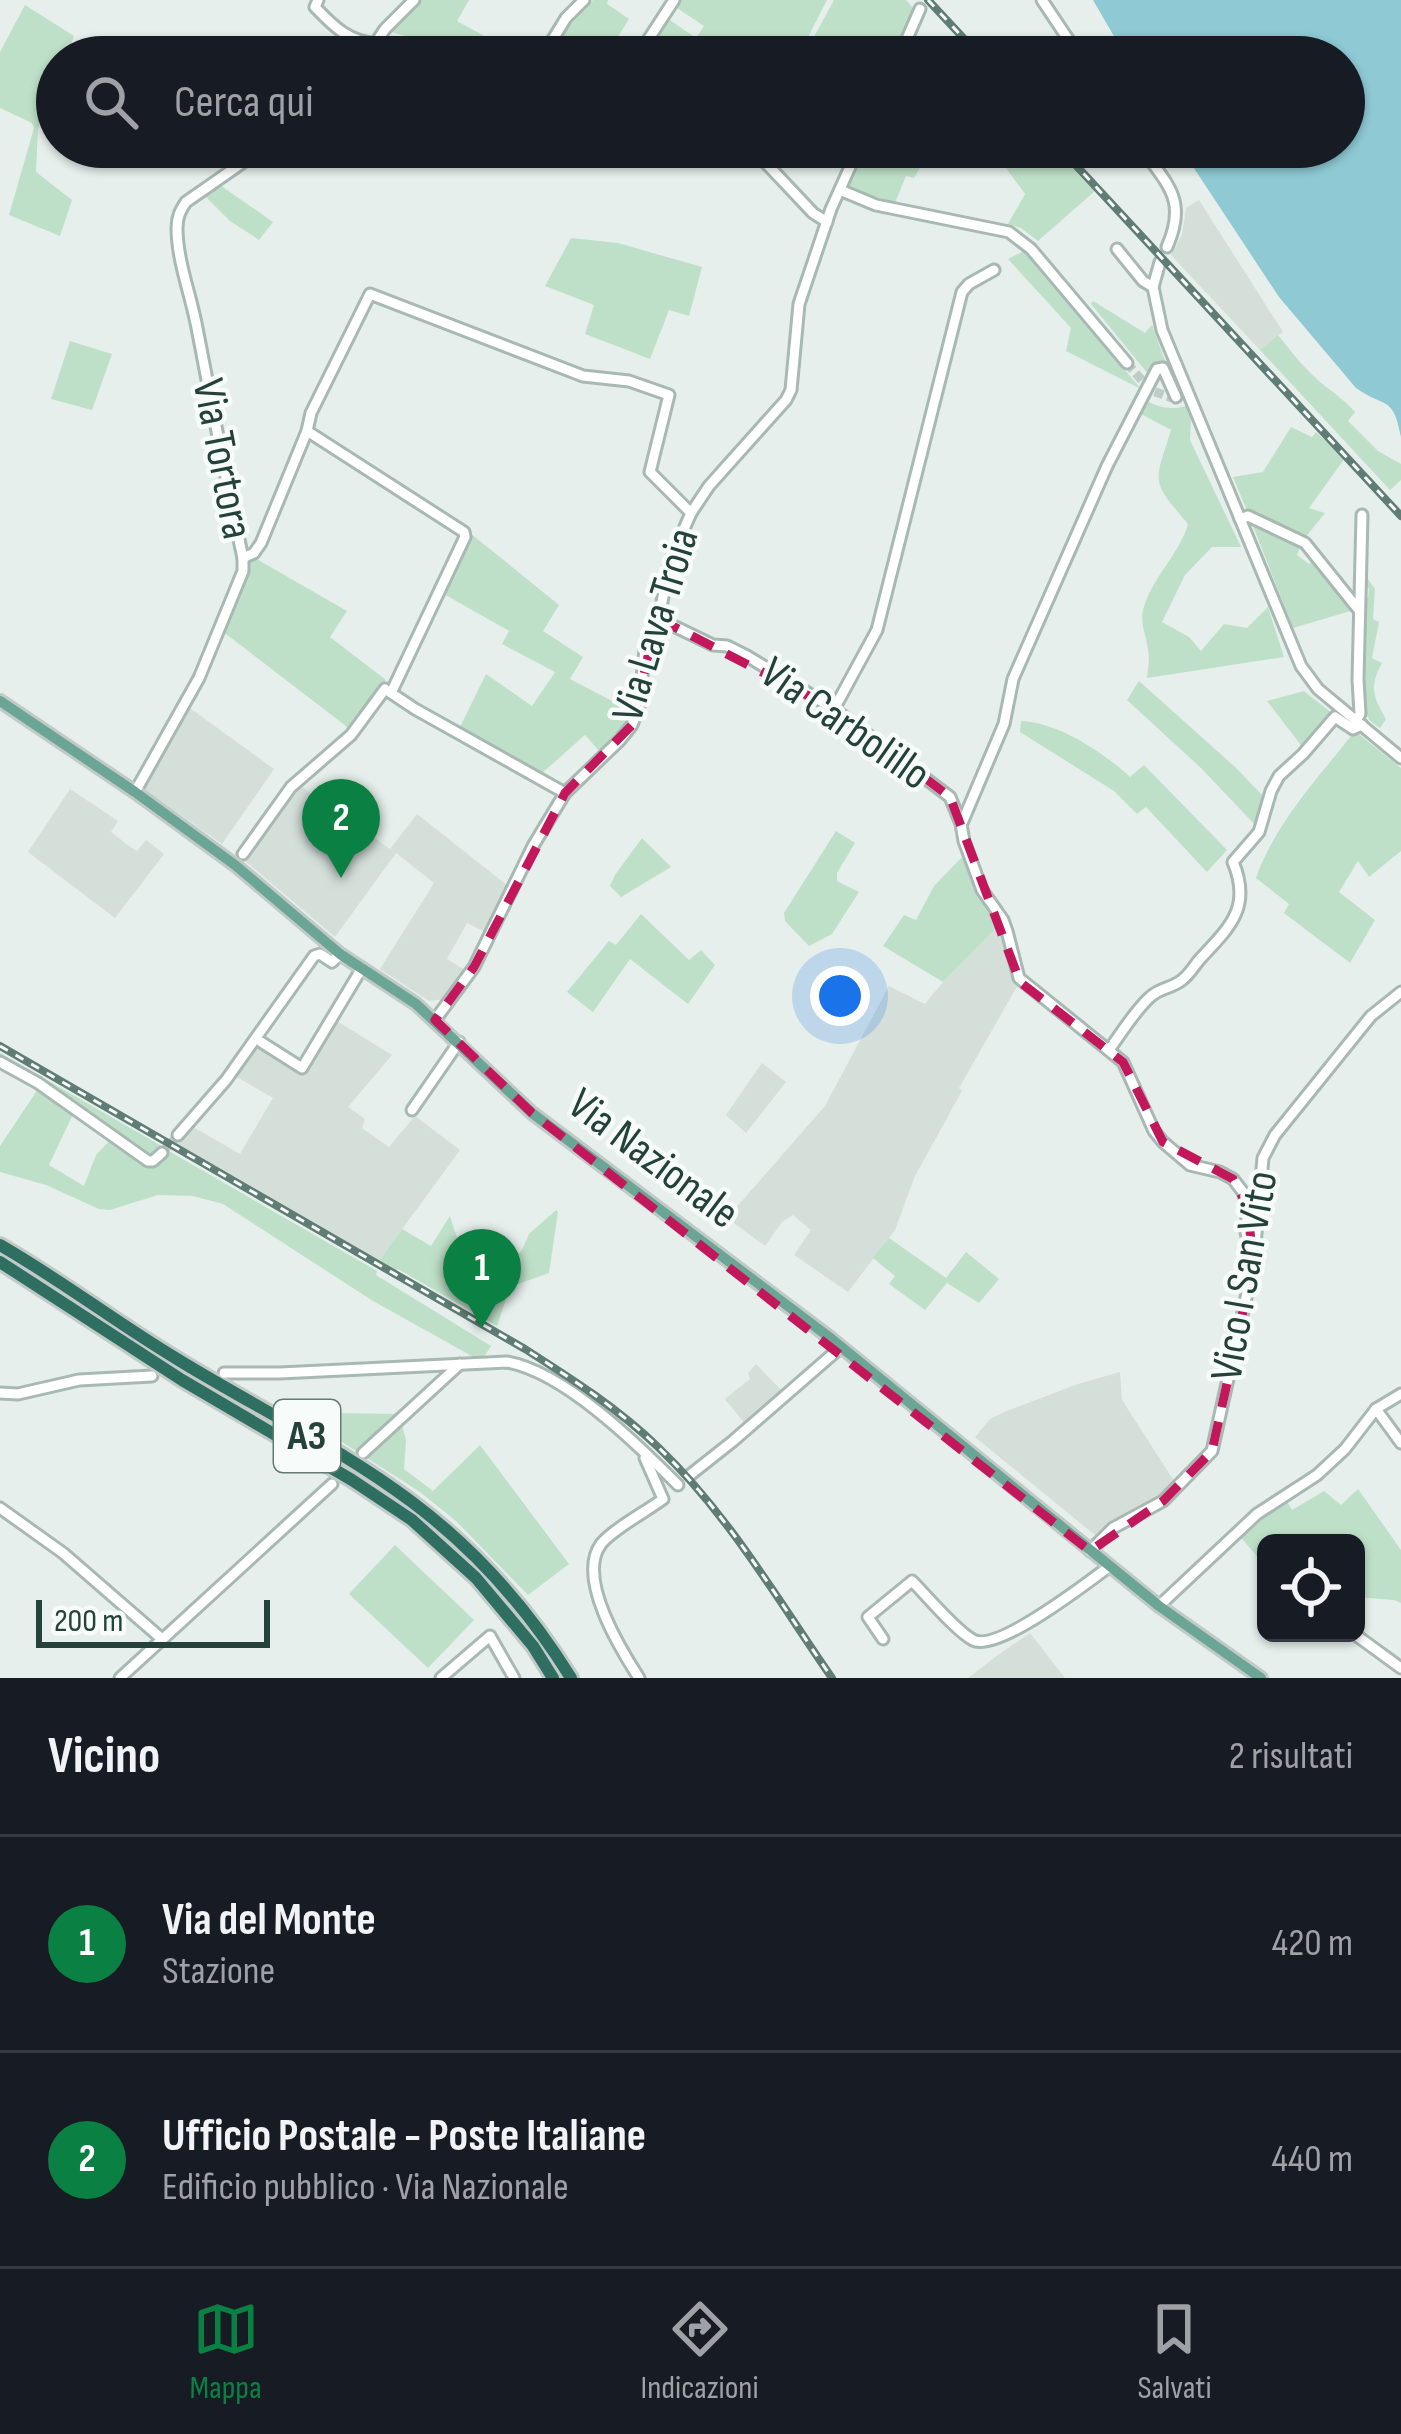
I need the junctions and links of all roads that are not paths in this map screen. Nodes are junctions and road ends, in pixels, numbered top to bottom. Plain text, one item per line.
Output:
1 (318, 0) edge
2 (414, 0) edge
3 (584, 0) edge
4 (674, 0) edge
5 (1042, 0) edge
6 (920, 9) dead end
7 (346, 36) edge
8 (380, 36) edge
9 (554, 36) edge
10 (651, 36) edge
11 (908, 36) edge
12 (1066, 36) edge
13 (235, 168) edge
14 (771, 168) edge
15 (850, 168) edge
16 (1154, 168) edge
17 (840, 190) junction
18 (827, 222) junction
19 (1167, 247) dead end
20 (1117, 249) dead end
21 (1160, 262) dead end
22 (994, 270) dead end
23 (1153, 287) junction
24 (1127, 363) tunnel mouth
25 (1188, 394) junction
26 (307, 431) junction
27 (691, 512) junction
28 (1362, 515) dead end
29 (1240, 519) junction
30 (243, 558) junction
31 (1359, 611) junction
32 (657, 618) junction
33 (391, 693) junction
34 (0, 700) edge
35 (834, 709) junction
36 (1359, 723) junction
37 (1400, 755) edge
38 (135, 792) junction
39 (565, 794) junction
40 (962, 824) junction
41 (240, 859) junction
42 (340, 954) junction
43 (362, 968) junction
44 (1401, 992) edge
45 (435, 1020) junction
46 (261, 1042) dead end
47 (459, 1042) junction
48 (1109, 1050) junction
49 (0, 1062) edge
50 (412, 1110) dead end
51 (178, 1135) tunnel mouth
52 (162, 1153) dead end
53 (0, 1245) edge
54 (0, 1262) edge
55 (1253, 1266) junction
56 (841, 1347) junction
57 (465, 1363) junction
58 (224, 1372) dead end
59 (152, 1376) dead end
60 (0, 1394) edge
61 (1401, 1394) edge
62 (1376, 1409) junction
63 (1401, 1443) edge
64 (363, 1453) dead end
65 (647, 1454) junction
66 (690, 1475) dead end
67 (332, 1484) dead end
68 (678, 1484) dead end
69 (0, 1508) edge
70 (1090, 1550) junction
71 (1110, 1566) junction
72 (1159, 1606) junction
73 (162, 1639) junction
74 (884, 1639) dead end
75 (1365, 1642) edge
76 (1401, 1668) edge
77 (445, 1676) edge
78 (120, 1678) edge
79 (514, 1678) edge
80 (553, 1678) edge
81 (571, 1678) edge
82 (639, 1678) edge
83 (1261, 1678) edge

1 - 7 street
2 - 8 street
3 - 9 street
4 - 10 street
5 - 12 street
6 - 11 street
13 - 30 street, Via Tortora
14 - 18 street
15 - 17 street, Via Lava Troia
16 - 19 street
17 - 18 street, Via Lava Troia
17 - 24 street
18 - 27 street, Via Lava Troia
20 - 23 street
21 - 23 street
22 - 35 street
23 - 25 street
25 - 29 street
25 - 40 street
26 - 27 street
26 - 30 street
26 - 33 street
27 - 32 street, Via Lava Troia
28 - 31 street
29 - 31 street
29 - 36 street
30 - 38 street, Via Tortora
31 - 36 street
32 - 35 street, Via Carbolillo
32 - 39 street, Via Lava Troia
33 - 39 street
33 - 41 street
34 - 38 main road, Via Nazionale
35 - 40 street, Via Carbolillo
36 - 37 street
36 - 48 street
38 - 41 main road, Via Nazionale
39 - 45 street, Via Lava Troia
40 - 48 street, Via Carbolillo
41 - 42 main road, Via Nazionale
42 - 43 main road, Via Nazionale
42 - 51 street
43 - 45 main road, Via Nazionale
43 - 46 street
44 - 55 street, Vico I San Vito
45 - 47 main road, Via Nazionale
47 - 50 street
47 - 56 main road, Via Nazionale
48 - 55 street, Via Carbolillo
49 - 52 street
53 - 81 highway, A3
54 - 80 highway, A3
55 - 70 street, Vico I San Vito
56 - 66 street
56 - 70 main road, Via Nazionale
57 - 58 street
57 - 64 street
57 - 65 street
59 - 60 street
61 - 62 street
62 - 63 street
62 - 72 street
65 - 68 street
65 - 82 street
67 - 73 street
69 - 73 street
70 - 71 main road, Via Nazionale
71 - 72 main road, Via Nazionale
71 - 74 street
72 - 83 main road, Via Nazionale
73 - 78 street
75 - 76 street
77 - 79 street

